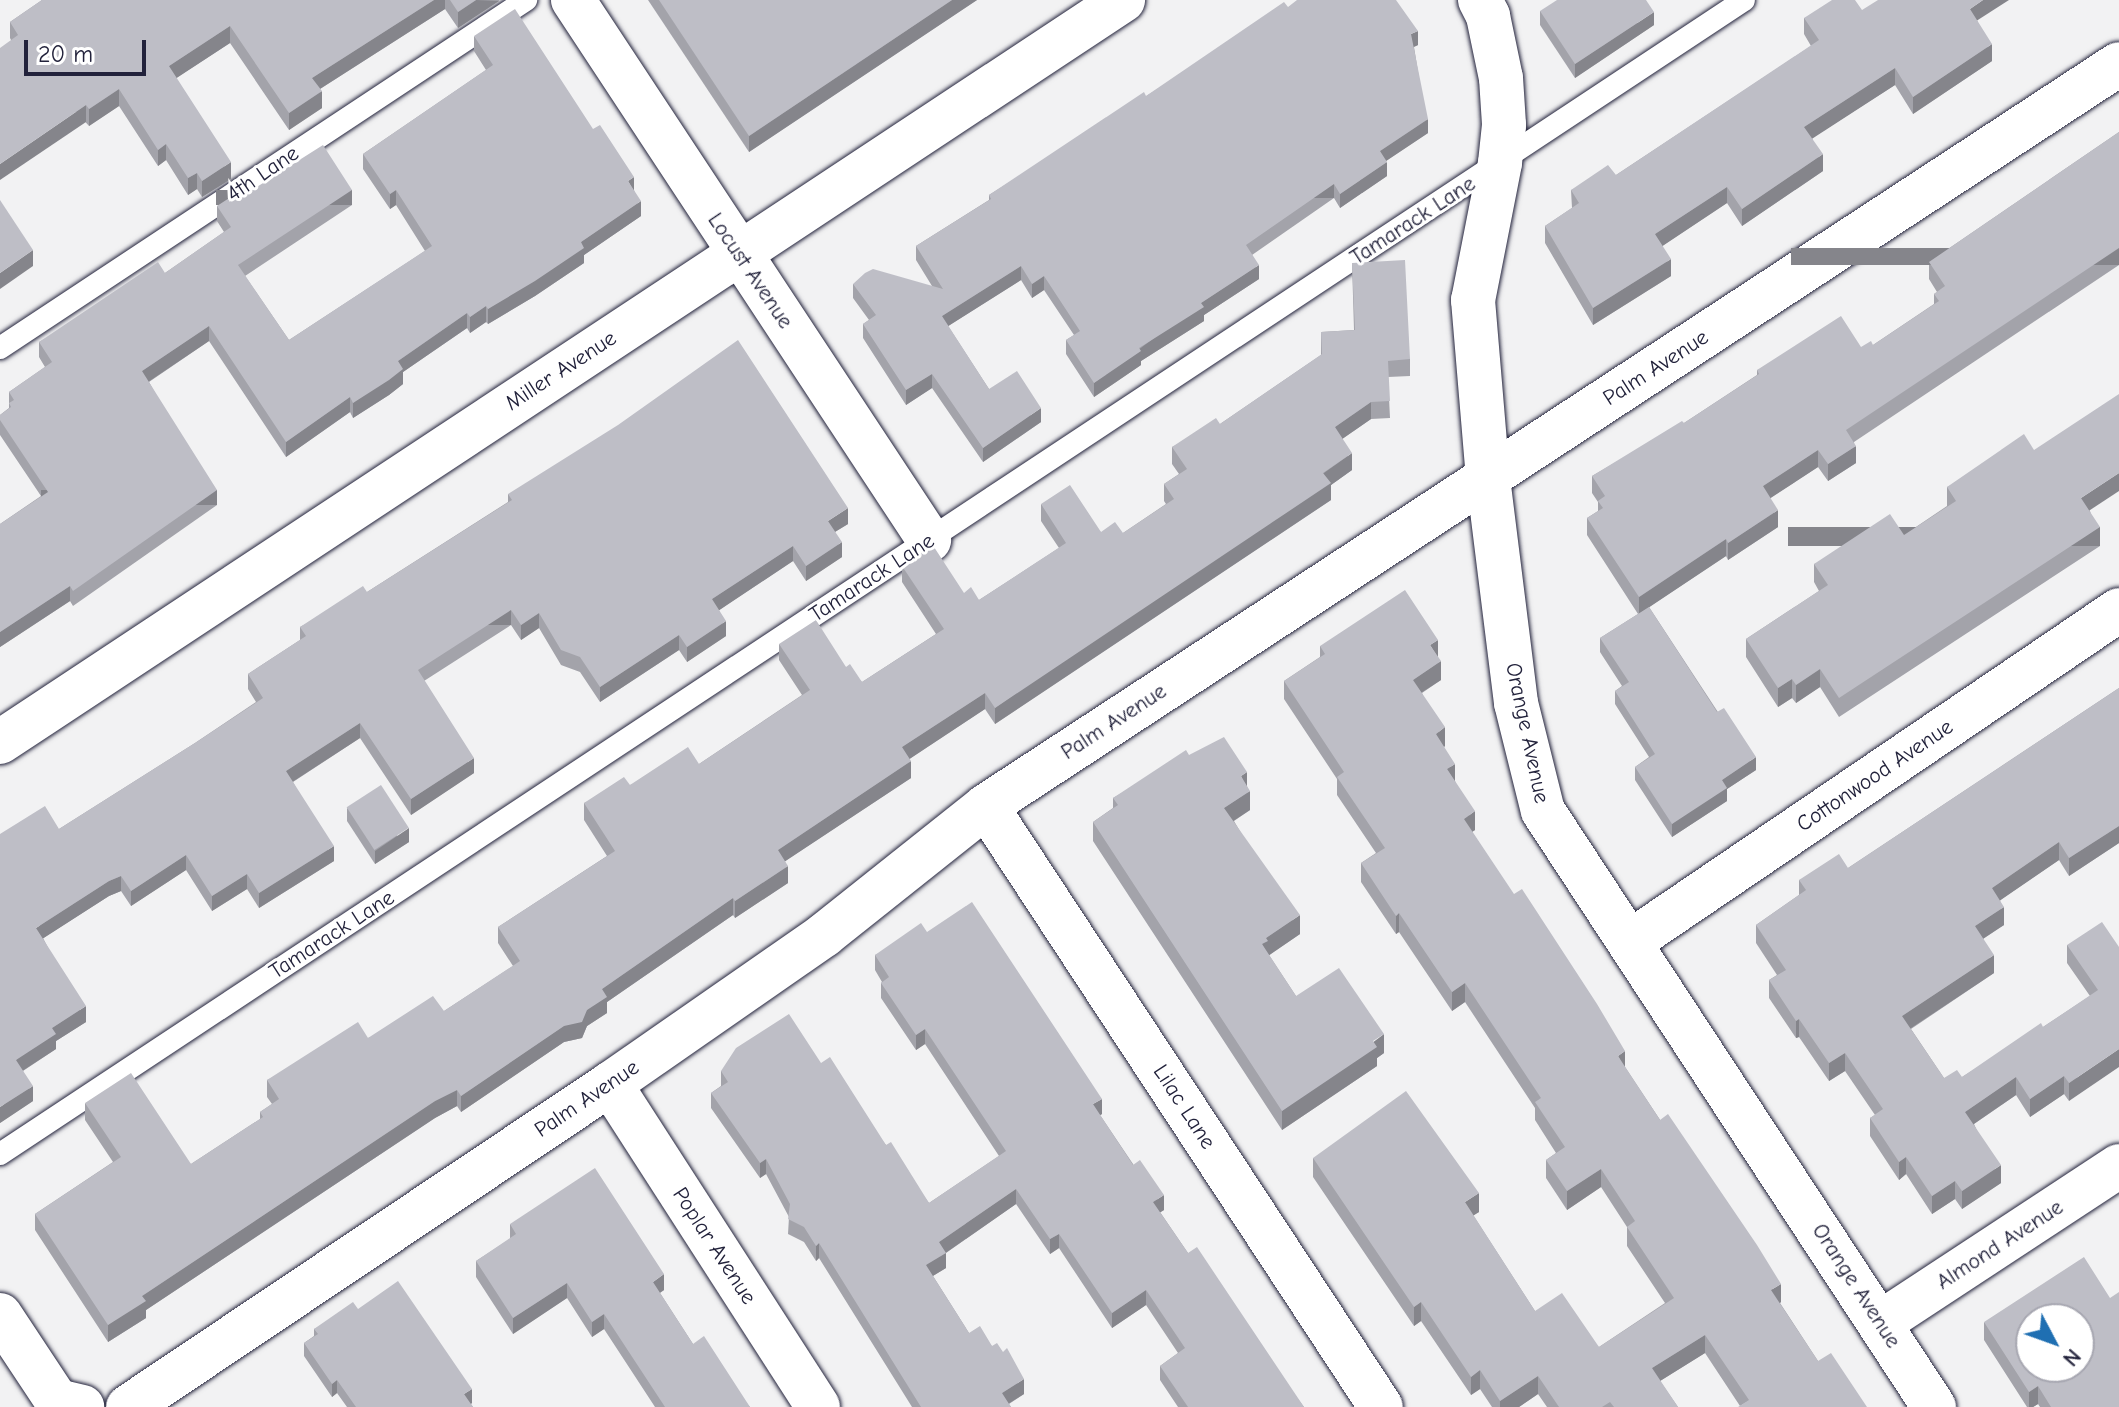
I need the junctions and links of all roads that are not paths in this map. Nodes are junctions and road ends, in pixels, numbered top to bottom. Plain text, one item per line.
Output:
1 (526, 0) edge
2 (573, 0) edge
3 (1123, 0) edge
4 (1480, 0) edge
5 (1744, 0) edge
6 (2119, 64) edge
7 (1500, 163) junction
8 (739, 254) junction
9 (0, 348) edge
10 (1488, 478) junction
11 (929, 540) junction
12 (2119, 610) edge
13 (0, 742) edge
14 (986, 806) junction
15 (1630, 942) junction
16 (610, 1084) junction
17 (0, 1154) edge
18 (2119, 1166) edge
19 (0, 1315) edge
20 (1880, 1323) junction
21 (82, 1407) edge
22 (128, 1407) edge
23 (818, 1407) edge
24 (1381, 1407) edge
25 (1934, 1407) edge

1 - 9 lane, 4th Lane
2 - 8 street, Locust Avenue
3 - 8 street, Miller Avenue
4 - 7 street, Orange Avenue
5 - 7 lane, Tamarack Lane
6 - 10 street, Palm Avenue
7 - 10 street, Orange Avenue
7 - 11 lane, Tamarack Lane
8 - 11 street, Locust Avenue
8 - 13 street, Miller Avenue
10 - 14 street, Palm Avenue
10 - 15 street, Orange Avenue
11 - 17 lane, Tamarack Lane
12 - 15 street, Cottonwood Avenue
14 - 16 street, Palm Avenue
14 - 24 street, Lilac Lane
15 - 20 street, Orange Avenue
16 - 22 street, Palm Avenue
16 - 23 street, Poplar Avenue
18 - 20 street, Almond Avenue
19 - 21 street
20 - 25 street, Orange Avenue

